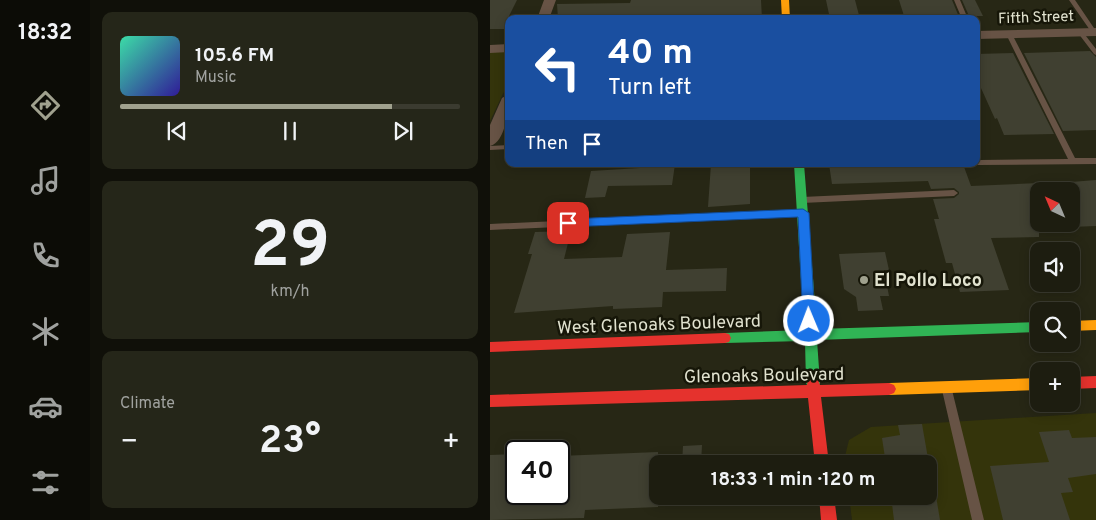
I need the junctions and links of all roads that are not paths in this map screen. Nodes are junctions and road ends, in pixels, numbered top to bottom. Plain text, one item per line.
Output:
1 (550, 0) edge
2 (785, 0) edge
3 (957, 0) edge
4 (1072, 0) edge
5 (544, 15) edge
6 (786, 15) edge
7 (963, 15) edge
8 (1080, 32) junction
9 (1095, 32) edge
10 (1009, 34) junction
11 (980, 35) edge
12 (505, 48) edge
13 (490, 49) edge
14 (1096, 53) edge
15 (505, 107) edge
16 (490, 141) edge
17 (505, 147) edge
18 (490, 148) edge
19 (1073, 161) junction
20 (1096, 161) edge
21 (980, 163) dead end
22 (798, 167) edge
23 (954, 193) dead end
24 (802, 200) junction
25 (803, 213) junction
26 (490, 227) edge
27 (1096, 325) edge
28 (1080, 326) edge
29 (1030, 327) edge
30 (809, 336) junction
31 (490, 347) edge
32 (1096, 382) edge
33 (1080, 383) edge
34 (1030, 384) edge
35 (946, 387) junction
36 (813, 392) junction
37 (490, 401) edge
38 (821, 455) edge
39 (827, 505) edge
40 (828, 520) edge
41 (978, 520) edge

1 - 5 street
2 - 6 main road
3 - 7 lane
4 - 9 lane
8 - 9 street, Fifth Street
8 - 10 street, Fifth Street
8 - 14 lane
10 - 11 street, Fifth Street
10 - 19 lane
12 - 13 street
15 - 16 street
17 - 18 lane
19 - 20 lane
19 - 21 lane
22 - 24 main road
23 - 24 lane
24 - 25 main road
25 - 26 lane
25 - 30 main road
27 - 28 main road
29 - 30 main road, West Glenoaks Boulevard
30 - 31 main road, West Glenoaks Boulevard
30 - 36 main road
32 - 33 main road
34 - 35 main road, Glenoaks Boulevard
35 - 36 main road, Glenoaks Boulevard
35 - 41 lane
36 - 37 main road, Glenoaks Boulevard
36 - 38 main road
39 - 40 main road

